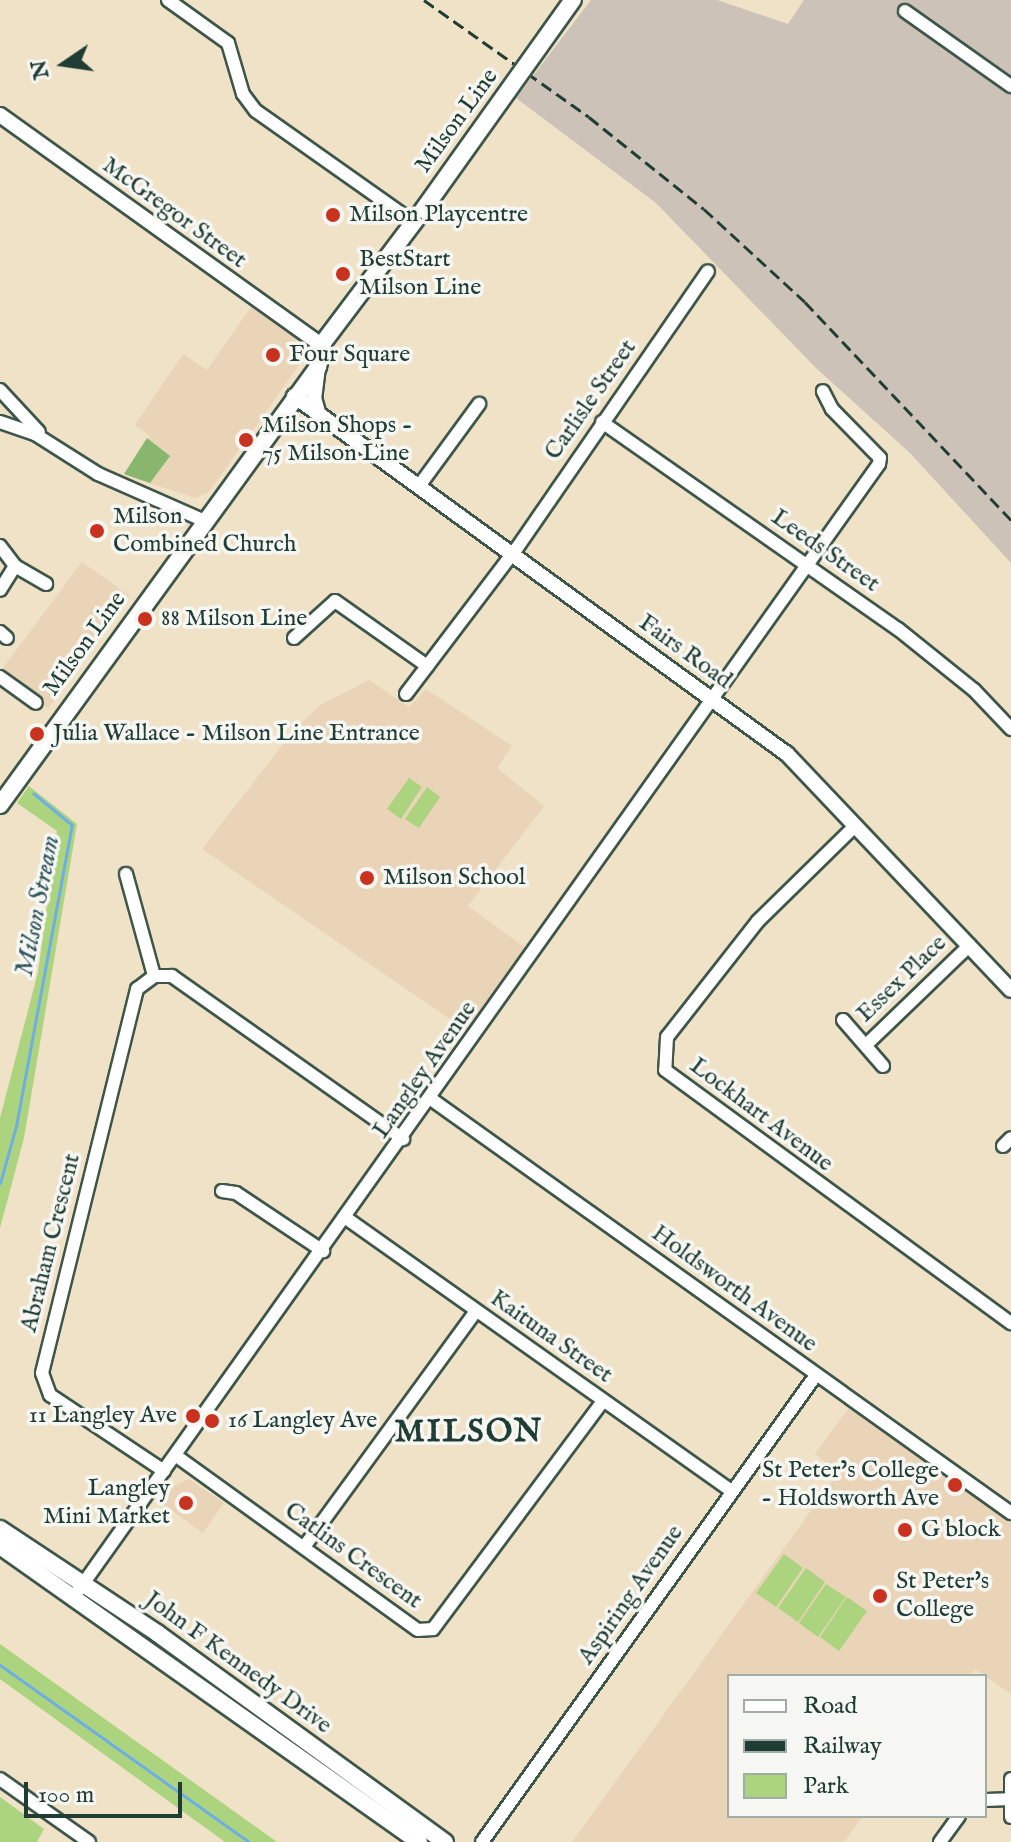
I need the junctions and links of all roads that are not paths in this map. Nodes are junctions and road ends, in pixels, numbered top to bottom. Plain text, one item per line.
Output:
1 (168, 0) edge
2 (573, 0) edge
3 (905, 11) dead end
4 (1011, 86) edge
5 (0, 115) edge
6 (419, 216) junction
7 (708, 271) dead end
8 (323, 346) junction
9 (318, 367) junction
10 (0, 390) edge
11 (823, 391) dead end
12 (294, 396) junction
13 (479, 404) dead end
14 (319, 416) junction
15 (0, 422) edge
16 (602, 422) junction
17 (47, 440) junction
18 (419, 486) junction
19 (203, 520) junction
20 (0, 546) edge
21 (512, 554) junction
22 (15, 566) junction
23 (808, 566) junction
24 (46, 584) dead end
25 (0, 590) edge
26 (294, 638) dead end
27 (427, 666) junction
28 (0, 677) edge
29 (406, 694) dead end
30 (713, 700) junction
31 (36, 703) dead end
32 (1011, 729) edge
33 (0, 805) edge
34 (855, 826) junction
35 (126, 874) dead end
36 (970, 945) junction
37 (154, 976) junction
38 (1011, 990) edge
39 (843, 1020) dead end
40 (866, 1045) junction
41 (883, 1066) dead end
42 (431, 1099) junction
43 (403, 1139) junction
44 (222, 1191) dead end
45 (346, 1218) junction
46 (323, 1251) junction
47 (476, 1311) junction
48 (1011, 1323) edge
49 (816, 1375) junction
50 (603, 1401) junction
51 (175, 1455) junction
52 (164, 1471) junction
53 (732, 1491) junction
54 (1011, 1513) edge
55 (0, 1529) edge
56 (0, 1546) edge
57 (304, 1547) junction
58 (79, 1589) junction
59 (271, 1726) junction
60 (0, 1779) edge
61 (1011, 1779) edge
62 (1010, 1799) edge
63 (987, 1800) edge
64 (1011, 1817) edge
65 (958, 1818) edge
66 (89, 1842) edge
67 (419, 1842) edge
68 (445, 1842) edge
69 (482, 1842) edge
70 (940, 1842) edge

1 - 6 street
2 - 6 main road, Milson Line, bridge
3 - 4 street
5 - 8 street, McGregor Street
6 - 8 main road, Milson Line
7 - 16 street, Carlisle Street
8 - 9 main road, Milson Line
8 - 12 main road, Milson Line
9 - 12 main road, Milson Line
9 - 14 street
10 - 17 street
11 - 23 street, Langley Avenue
12 - 14 street, Fairs Road
12 - 19 main road, Milson Line
13 - 18 street
14 - 18 street, Fairs Road
15 - 17 street
16 - 21 street, Carlisle Street
16 - 23 street, Leeds Street
17 - 19 street
18 - 21 street, Fairs Road
19 - 33 main road, Milson Line
20 - 22 street
21 - 27 street, Carlisle Street
21 - 30 street, Fairs Road
22 - 24 street
22 - 25 street
23 - 30 street, Langley Avenue
23 - 32 street, Leeds Street
26 - 27 street
27 - 29 street, Carlisle Street
28 - 31 street
30 - 34 street, Fairs Road
30 - 42 street, Langley Avenue
34 - 36 street, Fairs Road
34 - 48 street, Lockhart Avenue
35 - 37 street
36 - 38 street, Fairs Road
36 - 40 street, Essex Place
37 - 43 street
37 - 52 street, Abraham Crescent
39 - 40 street, Essex Place
40 - 41 street, Essex Place
42 - 43 street, Langley Avenue
42 - 49 street, Holdsworth Avenue
43 - 45 street, Langley Avenue
44 - 46 street
45 - 46 street, Langley Avenue
45 - 47 street, Kaituna Street
46 - 51 street, Langley Avenue
47 - 50 street, Kaituna Street
47 - 57 street
49 - 53 street, Aspiring Avenue
49 - 54 street, Holdsworth Avenue
50 - 53 street, Kaituna Street
50 - 57 street, Catlins Crescent
51 - 52 street, Langley Avenue
51 - 57 street, Catlins Crescent
52 - 58 street, Langley Avenue
53 - 69 street, Aspiring Avenue
55 - 58 main road, John F Kennedy Drive
56 - 58 main road, John F Kennedy Drive
58 - 59 main road, John F Kennedy Drive
59 - 67 main road, John F Kennedy Drive
59 - 68 main road, John F Kennedy Drive
60 - 66 street
61 - 62 street
62 - 63 street
62 - 64 street
65 - 70 street

